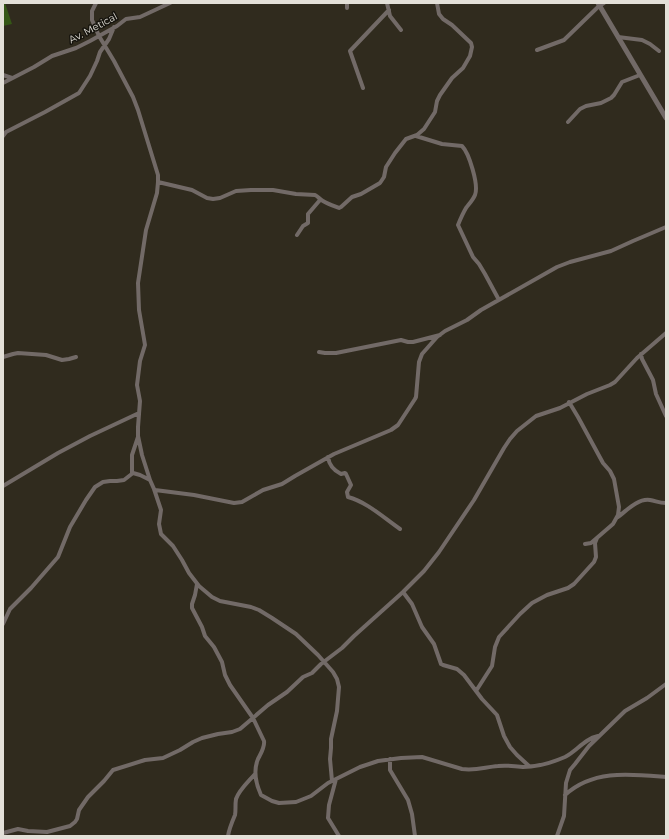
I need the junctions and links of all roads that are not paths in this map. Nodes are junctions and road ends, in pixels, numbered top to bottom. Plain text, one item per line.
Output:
1 (96, 3) edge
2 (170, 3) edge
3 (387, 3) edge
4 (437, 3) edge
5 (600, 4) edge
6 (389, 10) junction
7 (114, 27) junction
8 (401, 30) dead end
9 (99, 36) junction
10 (618, 37) junction
11 (104, 45) junction
12 (537, 50) dead end
13 (659, 51) dead end
14 (3, 75) edge
15 (640, 75) junction
16 (12, 78) junction
17 (3, 83) edge
18 (363, 88) dead end
19 (666, 118) edge
20 (568, 122) dead end
21 (3, 136) edge
22 (416, 136) junction
23 (158, 182) junction
24 (320, 200) junction
25 (666, 227) edge
26 (296, 235) dead end
27 (499, 300) junction
28 (666, 333) edge
29 (440, 335) junction
30 (319, 352) dead end
31 (641, 354) junction
32 (3, 356) edge
33 (76, 357) dead end
34 (569, 402) junction
35 (139, 413) junction
36 (666, 416) edge
37 (138, 436) junction
38 (328, 457) junction
39 (132, 473) junction
40 (150, 480) junction
41 (3, 486) edge
42 (154, 489) junction
43 (666, 503) edge
44 (616, 519) junction
45 (400, 529) dead end
46 (597, 538) junction
47 (584, 544) dead end
48 (197, 584) junction
49 (403, 592) junction
50 (3, 624) edge
51 (324, 662) junction
52 (666, 684) edge
53 (476, 691) junction
54 (253, 718) junction
55 (598, 736) junction
56 (390, 759) junction
57 (530, 767) junction
58 (255, 774) junction
59 (666, 777) edge
60 (334, 780) junction
61 (565, 795) junction
62 (3, 833) edge
63 (228, 836) edge
64 (339, 836) edge
65 (415, 836) edge
66 (557, 836) edge

1 - 9 street
2 - 7 street, Av. Metical
3 - 6 street
4 - 22 street
5 - 10 street
5 - 12 street
6 - 8 street
6 - 18 street
7 - 9 street, Av. Metical
7 - 11 street
9 - 11 street
9 - 16 street, Av. Metical
10 - 13 street
10 - 15 street
11 - 21 street
11 - 23 street
14 - 16 street
15 - 19 street
15 - 20 street
16 - 17 street, Av. Metical
22 - 24 street
22 - 27 street
23 - 24 street
23 - 35 street
24 - 26 street
25 - 27 street
27 - 29 street
28 - 31 street
29 - 30 street
29 - 38 street
31 - 34 street
31 - 36 street
32 - 33 street
34 - 44 street
34 - 49 street
35 - 37 street
35 - 41 street
37 - 39 street
37 - 40 street
38 - 42 street
38 - 45 street
39 - 40 street
39 - 50 street
40 - 42 street
42 - 48 street
43 - 44 street
44 - 46 street
46 - 47 street
46 - 53 street
48 - 51 street
48 - 54 street
49 - 51 street
49 - 53 street
51 - 54 street
51 - 60 street
52 - 55 street
53 - 57 street
54 - 58 street
54 - 62 street
55 - 57 street
55 - 61 street
56 - 57 street
56 - 60 street
56 - 65 street
58 - 60 street
58 - 63 street
59 - 61 street
60 - 64 street
61 - 66 street

